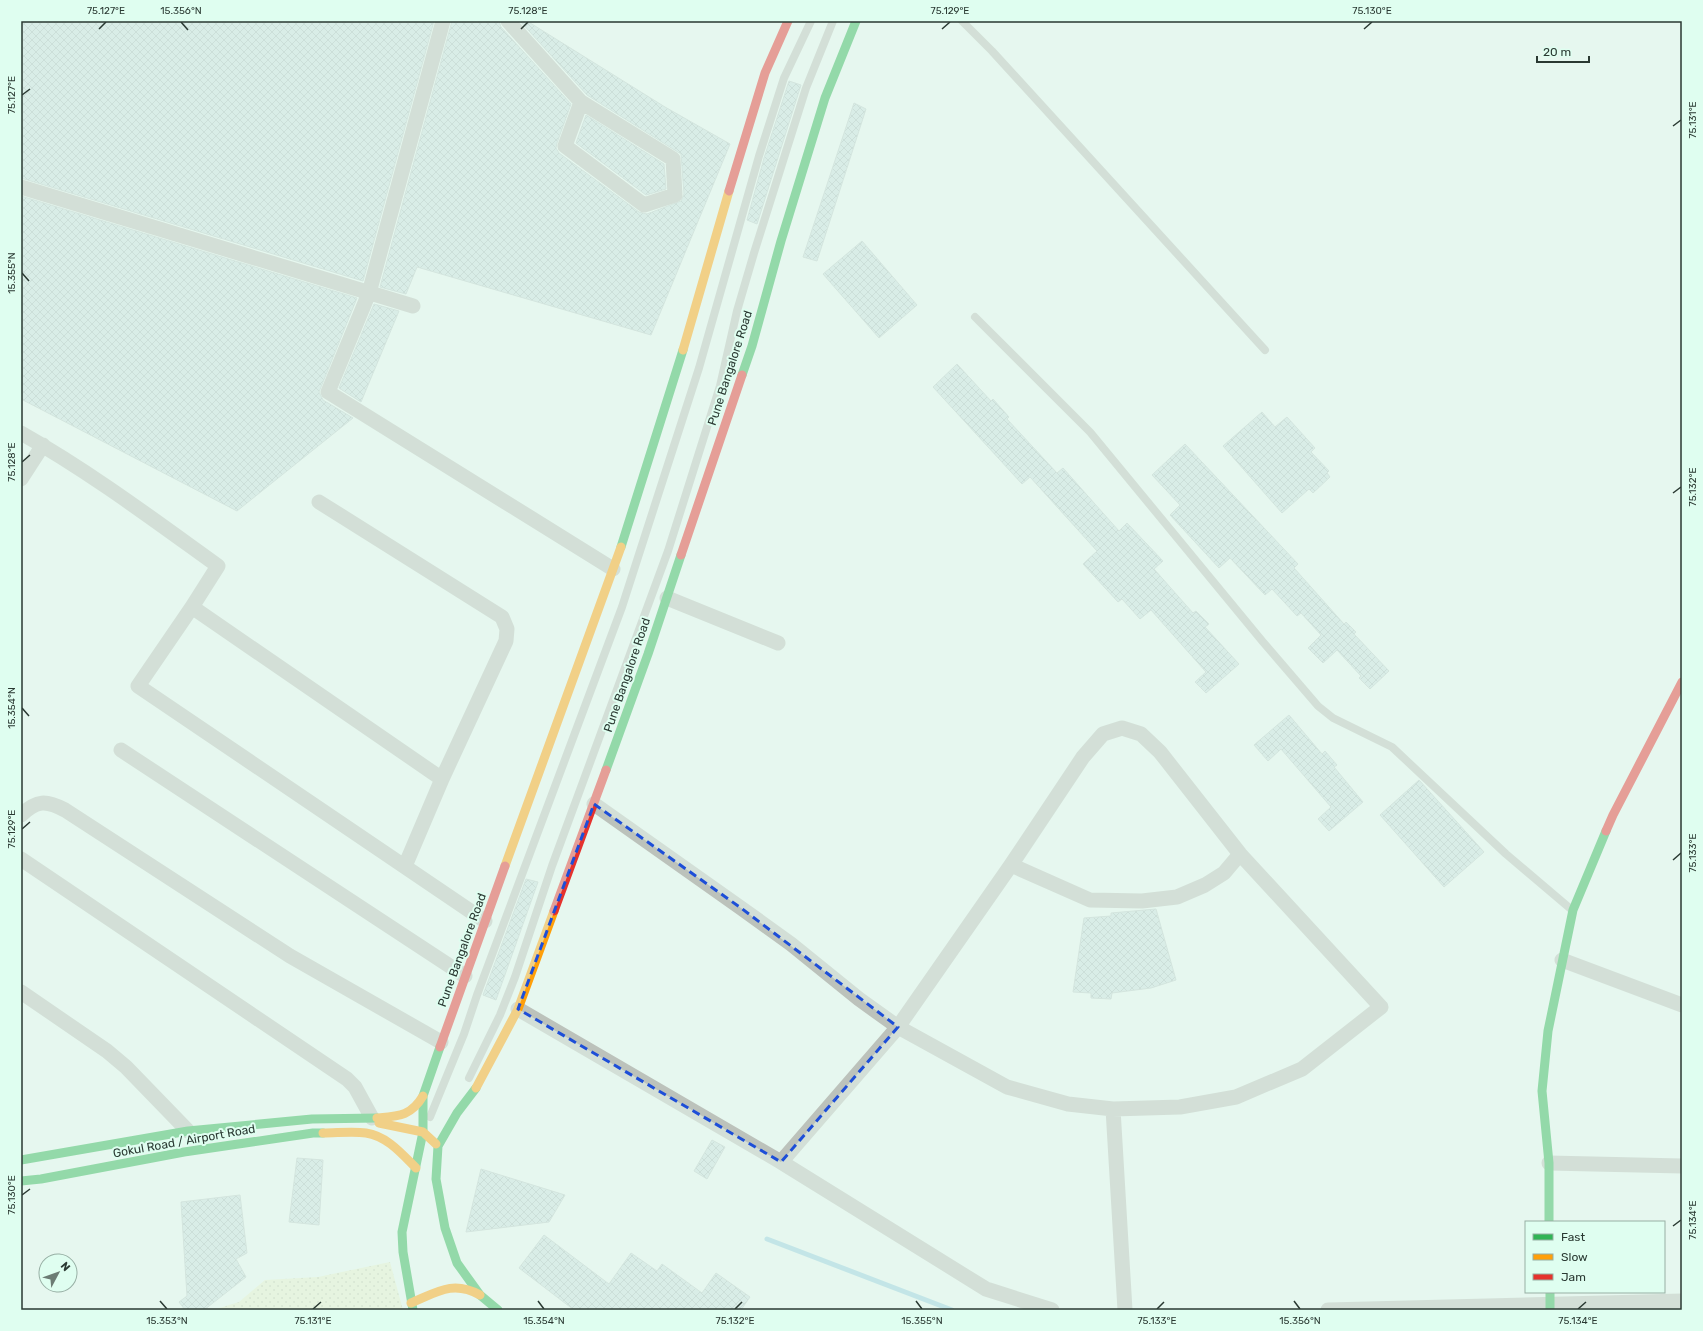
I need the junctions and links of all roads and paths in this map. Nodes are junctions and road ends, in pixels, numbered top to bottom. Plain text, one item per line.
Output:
1 (443, 21) edge
2 (508, 21) edge
3 (788, 21) edge
4 (811, 21) edge
5 (833, 21) edge
6 (856, 21) edge
7 (962, 21) edge
8 (581, 102) junction
9 (21, 187) edge
10 (369, 293) junction
11 (413, 306) dead end
12 (975, 317) dead end
13 (1265, 350) dead end
14 (21, 433) edge
15 (43, 445) junction
16 (21, 479) edge
17 (319, 502) dead end
18 (613, 569) junction
19 (667, 598) junction
20 (192, 607) junction
21 (778, 643) dead end
22 (1682, 682) edge
23 (121, 750) dead end
24 (442, 778) junction
25 (594, 804) junction
26 (21, 815) edge
27 (1240, 854) junction
28 (21, 859) edge
29 (1011, 865) junction
30 (405, 866) junction
31 (1573, 910) junction
32 (485, 921) junction
33 (1562, 960) junction
34 (465, 976) junction
35 (21, 992) edge
36 (1682, 1005) edge
37 (518, 1009) junction
38 (898, 1027) junction
39 (441, 1042) junction
40 (423, 1096) junction
41 (1113, 1109) junction
42 (351, 1118) junction
43 (372, 1118) junction
44 (188, 1131) junction
45 (424, 1132) junction
46 (438, 1146) junction
47 (21, 1160) edge
48 (781, 1162) junction
49 (1549, 1163) junction
50 (1682, 1166) edge
51 (416, 1168) junction
52 (21, 1181) edge
53 (1549, 1221) edge
54 (480, 1295) junction
55 (1682, 1301) edge
56 (1550, 1302) edge
57 (412, 1306) edge
58 (498, 1310) edge
59 (1052, 1310) edge
60 (1125, 1310) edge
61 (1328, 1310) edge

1 - 10 street
2 - 8 street
3 - 18 main road, Pune Bangalore Road
4 - 45 lane
5 - 46 lane
6 - 19 main road, Pune Bangalore Road
7 - 13 lane
8 - 8 street
9 - 10 street
10 - 11 street
10 - 18 street
12 - 31 lane
14 - 15 street
15 - 16 street
15 - 20 street
17 - 24 street
18 - 32 main road, Pune Bangalore Road
19 - 21 street
19 - 25 main road, Pune Bangalore Road
20 - 24 street
20 - 30 street
22 - 31 main road
23 - 34 street
24 - 30 street
25 - 37 main road, Pune Bangalore Road
25 - 38 street
26 - 39 street
27 - 29 street
27 - 29 street
27 - 41 street
28 - 43 street
29 - 38 street
30 - 32 street
31 - 33 main road
32 - 34 main road, Pune Bangalore Road
33 - 36 street
33 - 49 main road
34 - 39 main road, Pune Bangalore Road
35 - 44 street
37 - 46 main road, Pune Bangalore Road
37 - 48 street
38 - 41 street
38 - 48 street
39 - 40 main road, Pune Bangalore Road
40 - 43 main road, Gokul Road / Airport Road
40 - 45 main road, Pune Bangalore Road
41 - 60 street
42 - 43 main road, Gokul Road / Airport Road
42 - 44 main road, Gokul Road / Airport Road
42 - 45 main road, Gokul Road / Airport Road
44 - 47 main road, Gokul Road / Airport Road
45 - 46 main road
45 - 51 main road, Pune Bangalore Road
46 - 54 main road, Pune Bangalore Road
48 - 59 street
49 - 50 street
49 - 53 main road
51 - 52 main road, Gokul Road / Airport Road
51 - 57 main road, Pune Bangalore Road
54 - 57 main road
54 - 58 main road, Pune Bangalore Road
55 - 56 street
56 - 61 street

